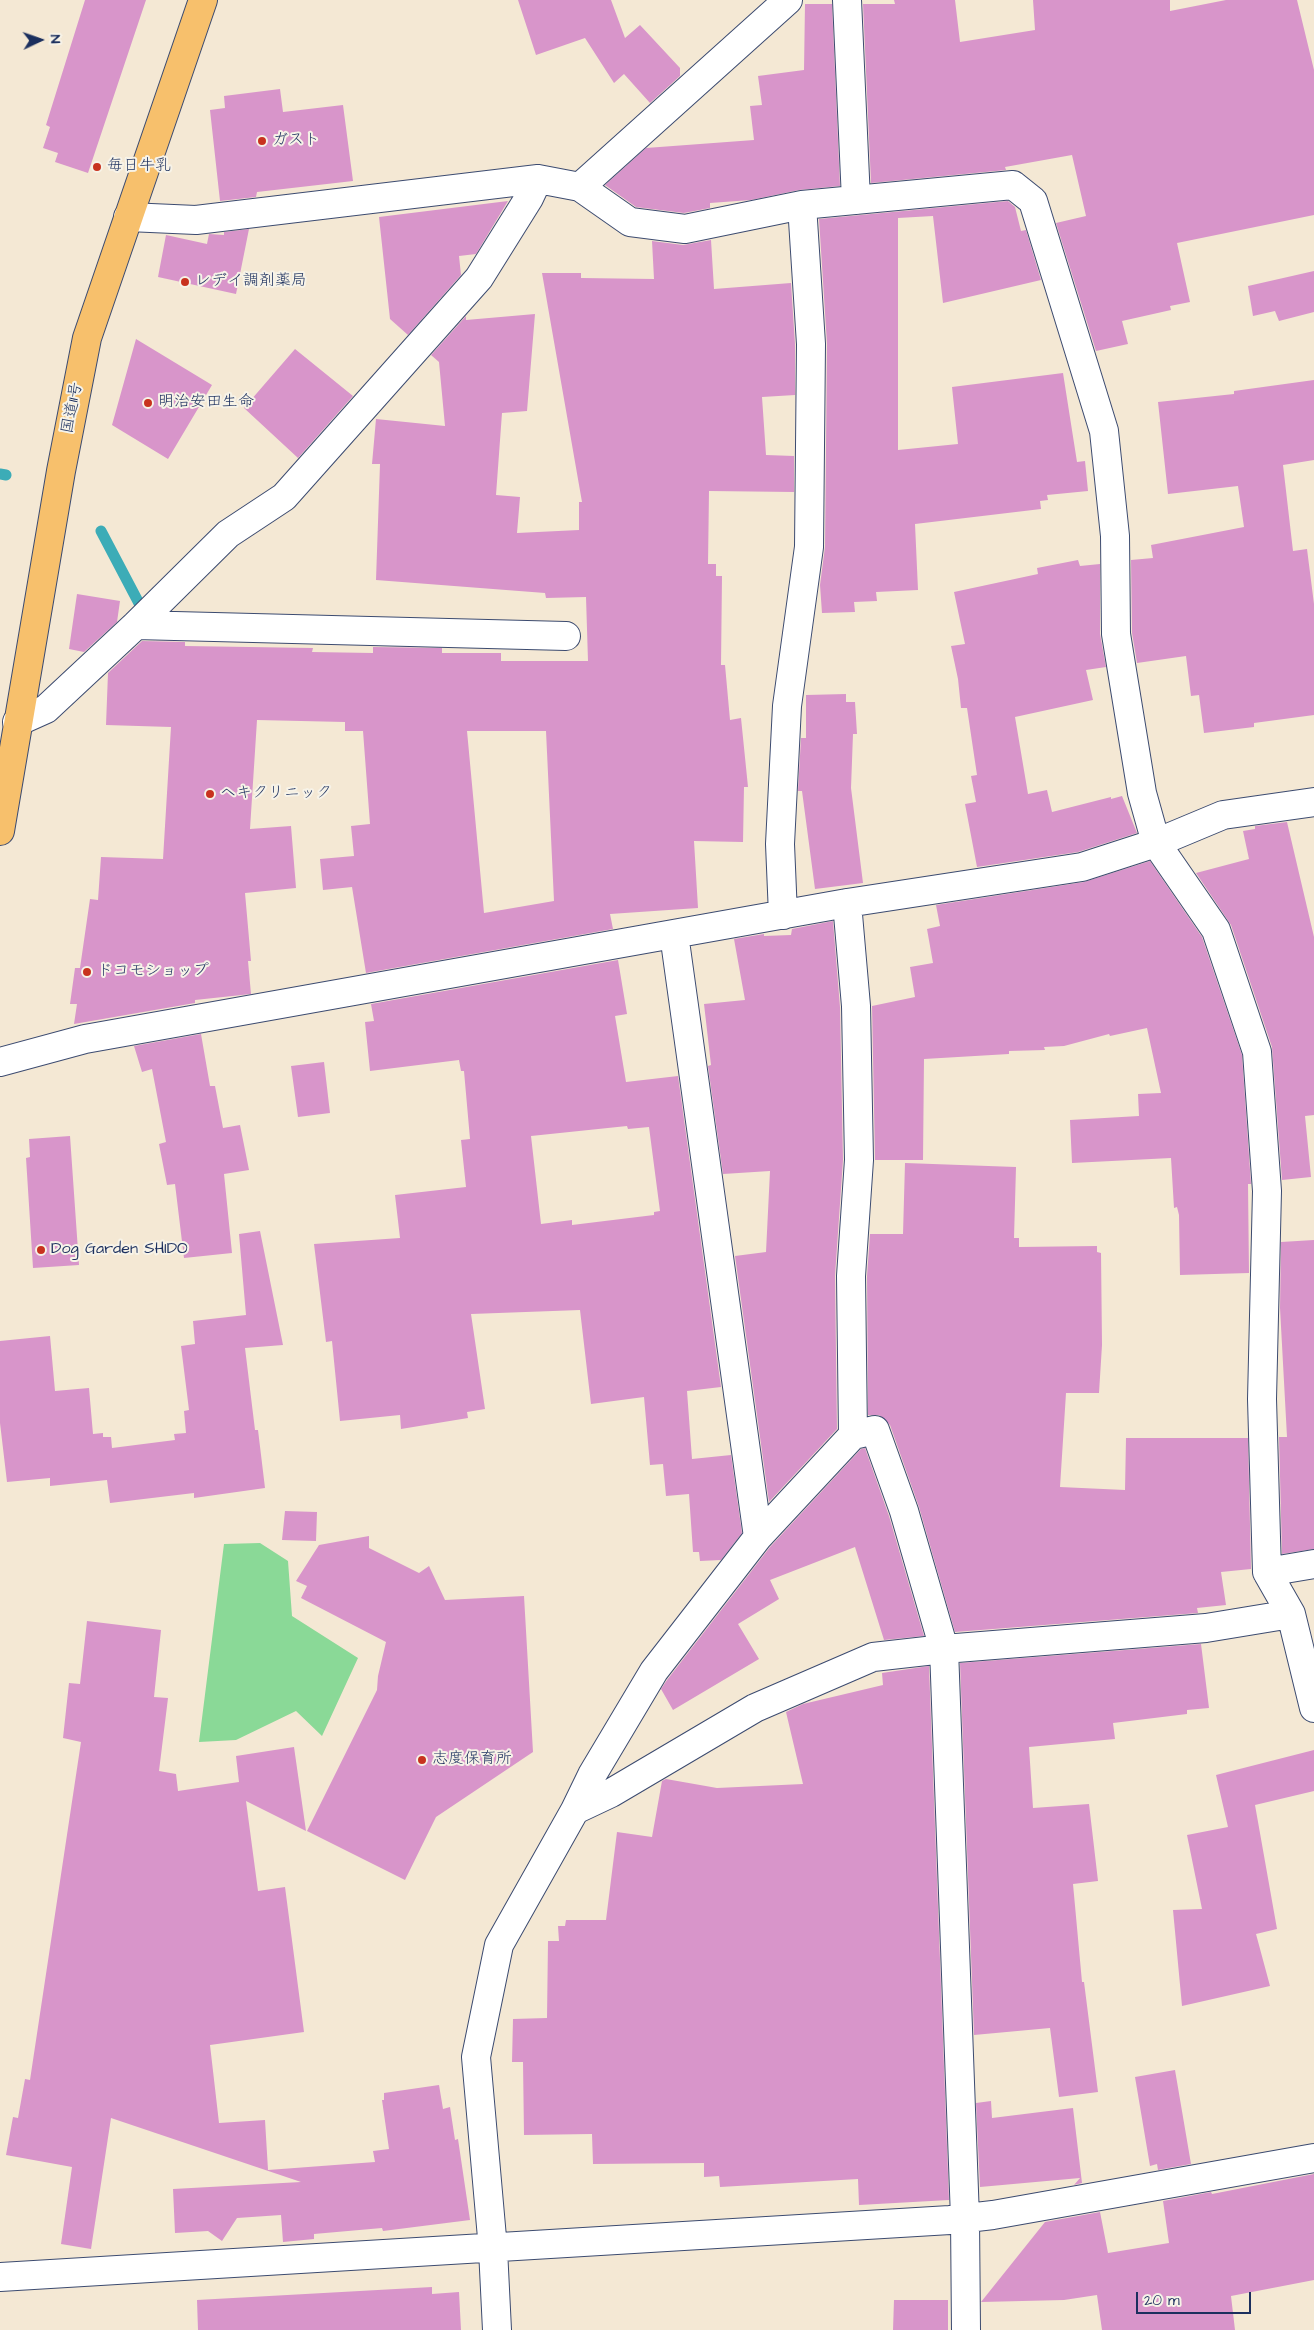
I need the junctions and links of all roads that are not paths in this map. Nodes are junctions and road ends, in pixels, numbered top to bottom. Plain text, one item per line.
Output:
1 (203, 0) edge
2 (788, 0) edge
3 (847, 0) edge
4 (538, 179) junction
5 (580, 187) junction
6 (856, 200) junction
7 (802, 205) junction
8 (128, 217) junction
9 (136, 625) junction
10 (566, 636) dead end
11 (17, 722) junction
12 (1314, 802) edge
13 (0, 831) edge
14 (1156, 843) junction
15 (847, 902) junction
16 (783, 915) junction
17 (674, 934) junction
18 (0, 1062) edge
19 (853, 1435) junction
20 (758, 1537) junction
21 (1314, 1564) edge
22 (1267, 1572) junction
23 (1291, 1614) junction
24 (944, 1649) junction
25 (1314, 1708) edge
26 (575, 1810) junction
27 (1314, 2158) edge
28 (965, 2218) junction
29 (493, 2249) junction
30 (0, 2278) edge
31 (497, 2330) edge
32 (966, 2330) edge

1 - 8 highway, 国道11号
2 - 5 street
3 - 6 street
4 - 5 street
4 - 8 street
4 - 9 street
5 - 7 street
6 - 7 street
6 - 14 street
7 - 16 street
8 - 11 highway, 国道11号
9 - 10 street
9 - 11 street
11 - 13 highway, 国道11号
12 - 14 street
14 - 15 street
14 - 22 street
15 - 16 street
15 - 19 street
16 - 17 street
17 - 18 street
17 - 20 street
19 - 20 street
19 - 24 street
20 - 26 street
21 - 22 street
22 - 23 street
23 - 24 street
23 - 25 street
24 - 26 street
24 - 28 street
26 - 29 street
27 - 28 street
28 - 29 street
28 - 32 street
29 - 30 street
29 - 31 street

